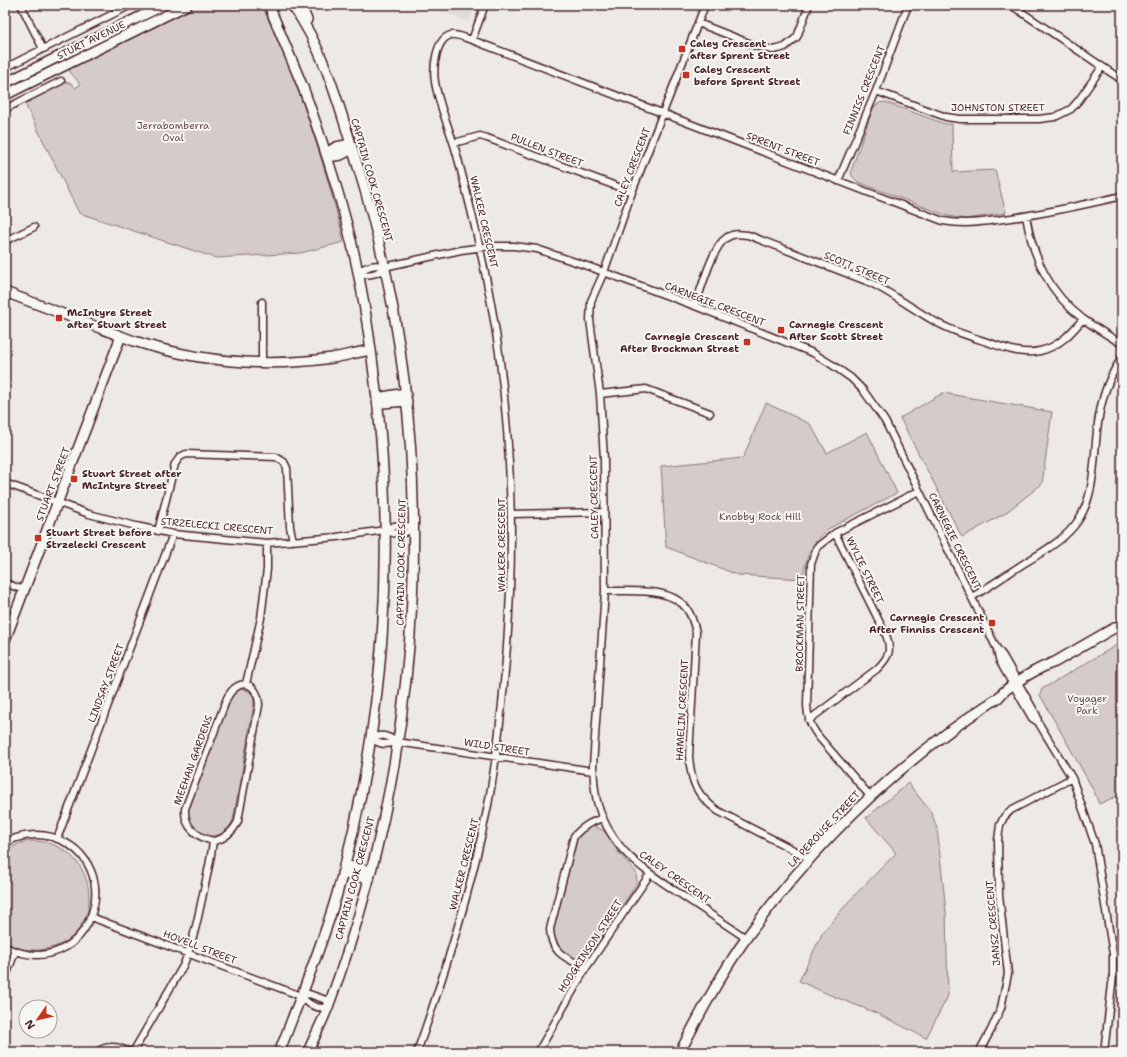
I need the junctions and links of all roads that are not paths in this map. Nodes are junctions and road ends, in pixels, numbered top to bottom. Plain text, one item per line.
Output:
1 (21, 5) edge
2 (131, 5) edge
3 (164, 5) edge
4 (187, 5) edge
5 (278, 5) edge
6 (292, 5) edge
7 (301, 5) edge
8 (485, 5) edge
9 (705, 5) edge
10 (809, 5) edge
11 (908, 5) edge
12 (1011, 5) edge
13 (269, 8) edge
14 (698, 23) junction
15 (445, 38) joint
16 (472, 40) junction
17 (43, 49) junction
18 (320, 52) junction
19 (1102, 67) junction
20 (5, 68) edge
21 (1122, 80) edge
22 (61, 82) dead end
23 (5, 83) edge
24 (876, 91) junction
25 (5, 95) edge
26 (5, 109) edge
27 (663, 114) junction
28 (454, 143) junction
29 (351, 146) junction
30 (326, 155) junction
31 (838, 181) junction
32 (632, 192) junction
33 (1122, 196) edge
34 (1026, 216) junction
35 (34, 226) dead end
36 (5, 241) edge
37 (480, 247) junction
38 (384, 267) junction
39 (604, 272) junction
40 (357, 273) junction
41 (5, 292) edge
42 (262, 302) dead end
43 (695, 306) junction
44 (1083, 319) junction
45 (121, 336) junction
46 (1122, 344) edge
47 (371, 350) junction
48 (1122, 358) edge
49 (262, 363) junction
50 (600, 394) junction
51 (406, 397) junction
52 (378, 401) junction
53 (710, 413) dead end
54 (5, 483) edge
55 (919, 491) junction
56 (58, 502) junction
57 (604, 512) junction
58 (512, 514) junction
59 (414, 528) junction
60 (385, 530) junction
61 (158, 532) junction
62 (835, 533) junction
63 (173, 534) junction
64 (293, 541) junction
65 (267, 543) junction
66 (5, 583) edge
67 (24, 590) junction
68 (606, 591) junction
69 (972, 597) junction
70 (1122, 624) edge
71 (5, 640) edge
72 (246, 684) junction
73 (1017, 686) junction
74 (809, 720) junction
75 (370, 738) junction
76 (397, 742) junction
77 (496, 757) junction
78 (593, 771) junction
79 (1072, 778) junction
80 (870, 796) junction
81 (603, 818) junction
82 (57, 839) junction
83 (213, 841) junction
84 (5, 843) edge
85 (809, 858) junction
86 (343, 869) junction
87 (650, 874) junction
88 (369, 875) junction
89 (91, 917) junction
90 (746, 938) junction
91 (5, 947) edge
92 (15, 952) junction
93 (189, 953) junction
94 (586, 968) junction
95 (5, 979) edge
96 (301, 996) junction
97 (328, 1007) junction
98 (97, 1052) edge
99 (128, 1052) edge
100 (133, 1052) edge
101 (279, 1052) edge
102 (308, 1052) edge
103 (417, 1052) edge
104 (538, 1052) edge
105 (680, 1052) edge
106 (979, 1052) edge
107 (1104, 1052) edge

1 - 17 street
2 - 17 street, STURT AVENUE
3 - 23 main road, STURT AVENUE
4 - 25 main road, STURT AVENUE
5 - 13 main road
6 - 18 main road, CAPTAIN COOK CRESCENT
7 - 18 main road
8 - 16 street
9 - 14 street, CALEY CRESCENT
10 - 14 street
11 - 24 street, FINNISS CRESCENT
12 - 19 street
13 - 30 main road, CAPTAIN COOK CRESCENT
14 - 27 street, CALEY CRESCENT
15 - 16 street, SPRENT STREET
15 - 28 street, WALKER CRESCENT
16 - 27 street, SPRENT STREET
17 - 20 street, STURT AVENUE
18 - 29 main road, CAPTAIN COOK CRESCENT
19 - 21 street
19 - 24 street, JOHNSTON STREET
22 - 26 street
24 - 31 street, FINNISS CRESCENT
27 - 31 street, SPRENT STREET
27 - 32 street, CALEY CRESCENT
28 - 32 street, PULLEN STREET
28 - 37 street, WALKER CRESCENT
29 - 30 main road
29 - 38 main road, CAPTAIN COOK CRESCENT
30 - 40 main road, CAPTAIN COOK CRESCENT
31 - 34 street, SPRENT STREET
32 - 39 street, CALEY CRESCENT
33 - 34 street, SPRENT STREET
34 - 44 street
35 - 36 street
37 - 38 street, CARNEGIE CRESCENT
37 - 39 street, CARNEGIE CRESCENT
37 - 58 street, WALKER CRESCENT
38 - 40 street, CARNEGIE CRESCENT
38 - 51 main road, CAPTAIN COOK CRESCENT
39 - 43 street, CARNEGIE CRESCENT
39 - 50 street, CALEY CRESCENT
40 - 47 main road, CAPTAIN COOK CRESCENT
41 - 45 main road
42 - 49 street
43 - 44 street, SCOTT STREET
43 - 55 street, CARNEGIE CRESCENT
44 - 46 street
45 - 49 main road
45 - 56 main road, STUART STREET
47 - 49 main road
47 - 52 main road, CAPTAIN COOK CRESCENT
48 - 69 street
50 - 53 street
50 - 57 street, CALEY CRESCENT
51 - 52 main road
51 - 59 main road, CAPTAIN COOK CRESCENT
52 - 60 main road, CAPTAIN COOK CRESCENT
54 - 56 street, STRZELECKI CRESCENT
55 - 62 street, BROCKMAN STREET
55 - 69 street, CARNEGIE CRESCENT
56 - 61 street, STRZELECKI CRESCENT
56 - 67 main road, STUART STREET
57 - 58 street
57 - 68 street, CALEY CRESCENT
58 - 77 street, WALKER CRESCENT
59 - 60 street, STRZELECKI CRESCENT
59 - 76 main road, CAPTAIN COOK CRESCENT
60 - 64 street, STRZELECKI CRESCENT
60 - 75 main road, CAPTAIN COOK CRESCENT
61 - 63 street, STRZELECKI CRESCENT
61 - 64 street
62 - 74 street, BROCKMAN STREET
62 - 74 street, WYLIE STREET
63 - 65 street, STRZELECKI CRESCENT
63 - 82 street, LINDSAY STREET
64 - 65 street, STRZELECKI CRESCENT
65 - 72 street
66 - 67 street
67 - 71 main road, STUART STREET
68 - 78 street, CALEY CRESCENT
68 - 85 street, HAMELIN CRESCENT
69 - 73 street, CARNEGIE CRESCENT
70 - 73 main road, LA PEROUSE STREET
72 - 83 street
72 - 83 street, MEEHAN GARDENS
73 - 79 street, CARNEGIE CRESCENT
73 - 80 main road, LA PEROUSE STREET
74 - 80 street, BROCKMAN STREET
75 - 76 street, WILD STREET
75 - 86 main road, CAPTAIN COOK CRESCENT
76 - 77 street, WILD STREET
76 - 88 main road, CAPTAIN COOK CRESCENT
77 - 78 street, WILD STREET
77 - 103 street, WALKER CRESCENT
78 - 81 street, CALEY CRESCENT
79 - 106 street, JANSZ CRESCENT
79 - 107 street, CARNEGIE CRESCENT
80 - 85 main road, LA PEROUSE STREET
81 - 87 street, CALEY CRESCENT
81 - 94 street
82 - 84 street
82 - 89 street
83 - 93 street
85 - 90 main road, LA PEROUSE STREET
86 - 88 main road
86 - 96 main road, CAPTAIN COOK CRESCENT
87 - 90 street, CALEY CRESCENT
87 - 94 street, HODGKINSON STREET
88 - 97 main road, CAPTAIN COOK CRESCENT
89 - 92 street
89 - 93 street, HOVELL STREET
90 - 105 main road, LA PEROUSE STREET
91 - 92 street
92 - 95 street
93 - 96 street, HOVELL STREET
93 - 100 street
94 - 104 street, HODGKINSON STREET
96 - 97 street, HOVELL STREET
96 - 101 main road, CAPTAIN COOK CRESCENT
97 - 102 main road, CAPTAIN COOK CRESCENT
98 - 99 street

